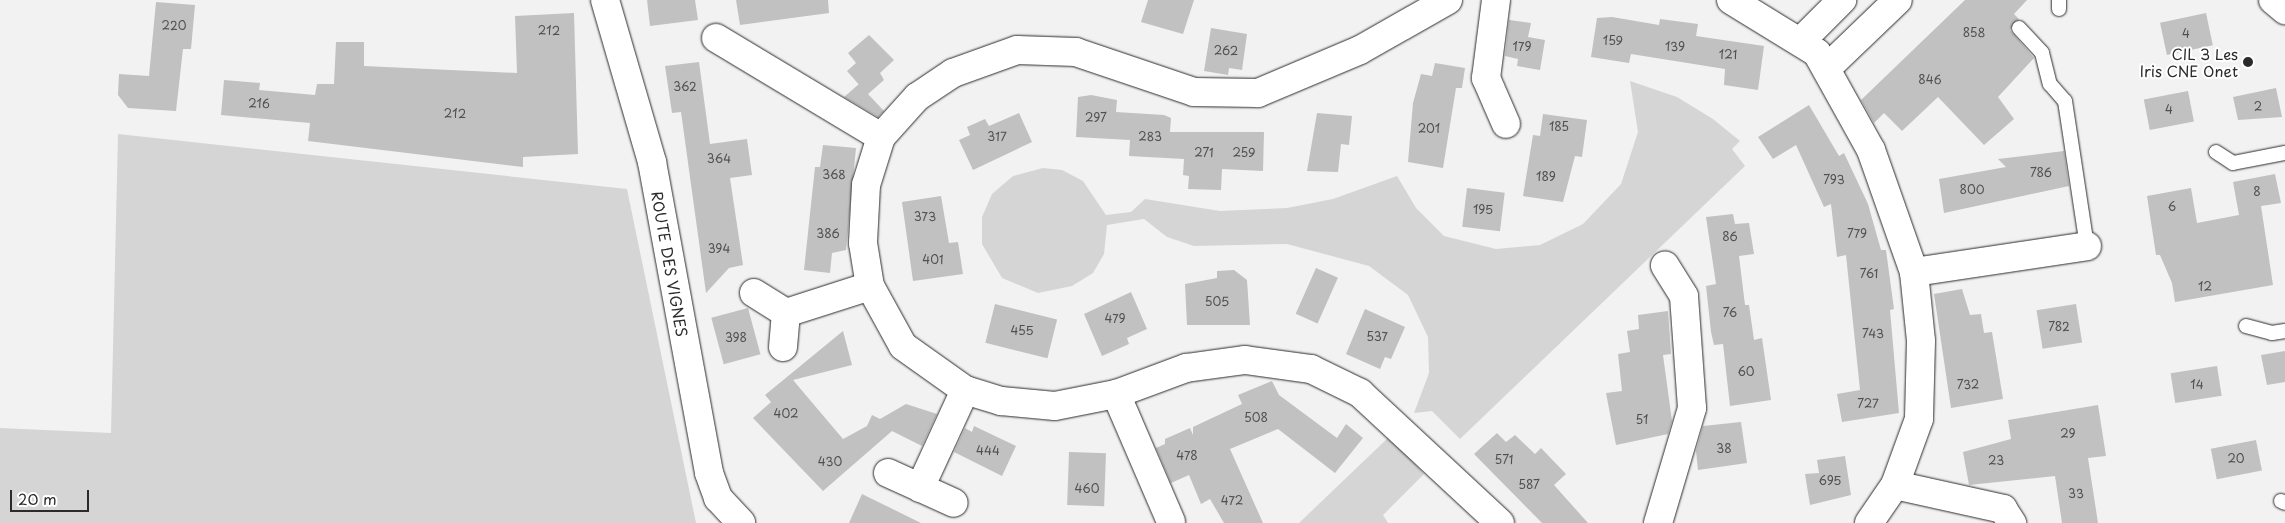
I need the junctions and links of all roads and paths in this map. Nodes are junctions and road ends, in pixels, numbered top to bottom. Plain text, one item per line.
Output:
1 (604, 0) edge
2 (1448, 0) edge
3 (1496, 0) edge
4 (1731, 0) edge
5 (1842, 0) edge
6 (1898, 0) edge
7 (2273, 0) edge
8 (2285, 10) edge
9 (2020, 28) dead end
10 (716, 38) dead end
11 (1802, 40) junction
12 (1827, 68) junction
13 (1506, 124) dead end
14 (881, 137) junction
15 (2216, 152) dead end
16 (2285, 153) edge
17 (2088, 246) joint
18 (1666, 266) dead end
19 (1914, 272) junction
20 (870, 286) junction
21 (754, 294) dead end
22 (786, 313) junction
23 (2246, 326) dead end
24 (2285, 331) edge
25 (783, 346) dead end
26 (965, 390) junction
27 (1116, 394) junction
28 (888, 472) dead end
29 (1895, 485) junction
30 (920, 488) junction
31 (954, 503) dead end
32 (1171, 522) dead end
33 (741, 523) edge
34 (1500, 523) edge
35 (1658, 523) edge
36 (1869, 523) edge
37 (2012, 523) edge

1 - 33 street, ROUTE DES VIGNES
2 - 14 street
3 - 13 street
4 - 11 street
5 - 11 street
6 - 12 street
7 - 8 street
9 - 17 lane
10 - 14 street
11 - 12 street
12 - 19 street
14 - 20 street
15 - 16 lane
17 - 19 street
18 - 35 street
19 - 29 street
20 - 22 street
20 - 26 street
21 - 22 street
22 - 25 street
23 - 24 lane
26 - 27 street
26 - 30 street
27 - 32 street
27 - 34 street
28 - 30 street
29 - 36 street
29 - 37 street
30 - 31 street

